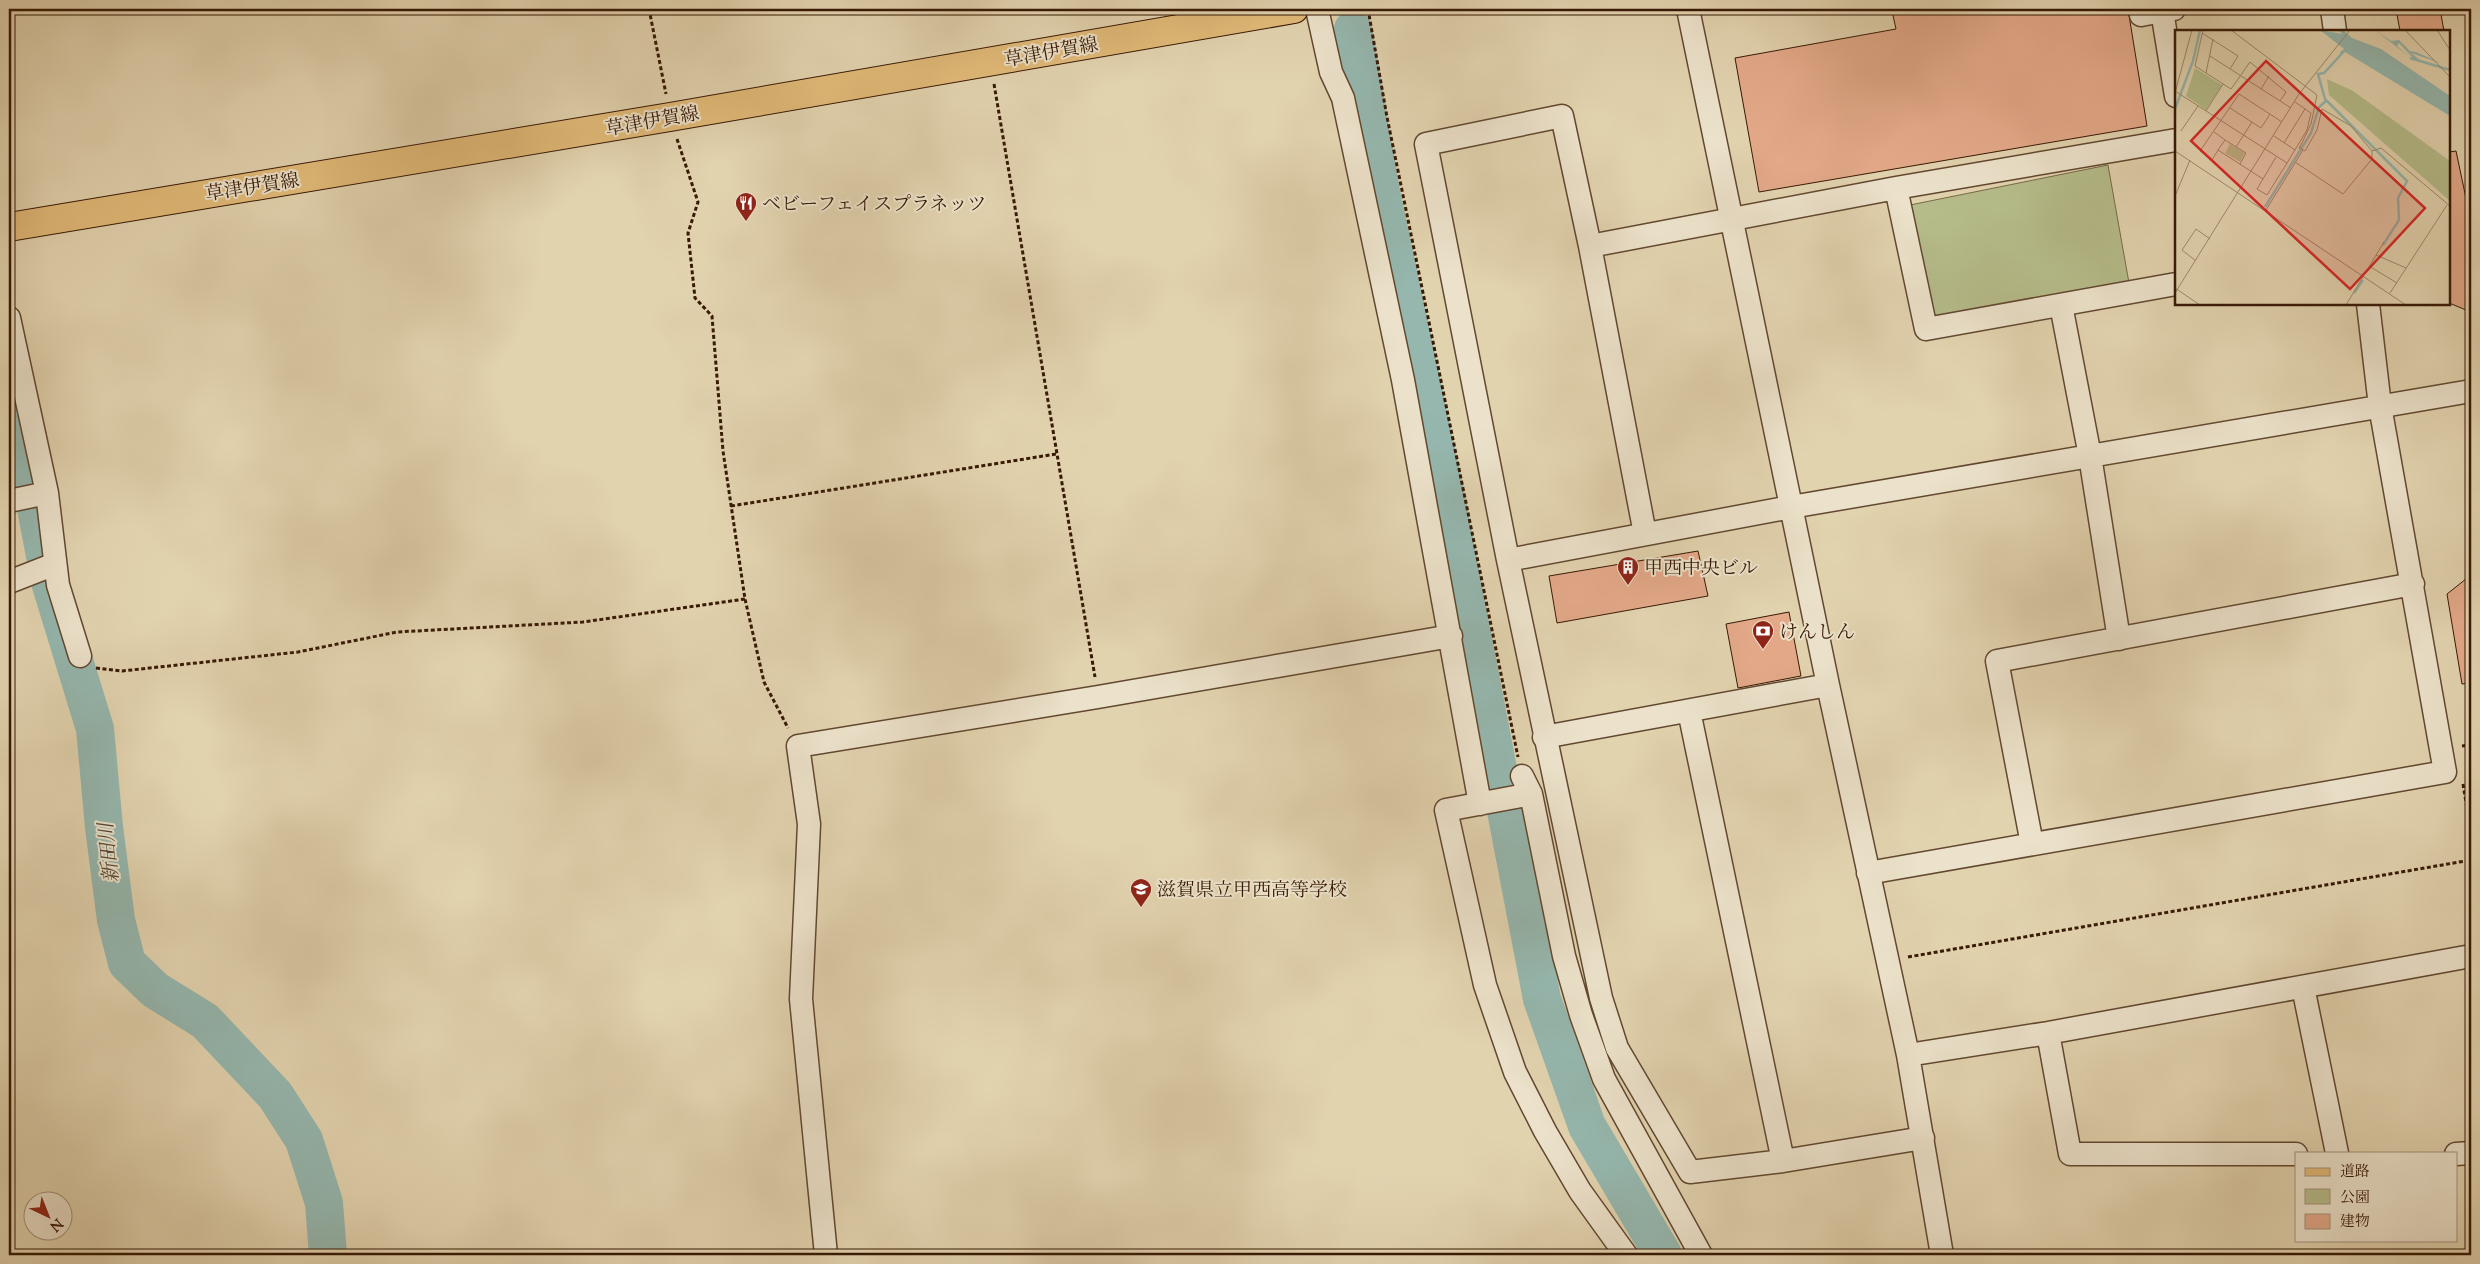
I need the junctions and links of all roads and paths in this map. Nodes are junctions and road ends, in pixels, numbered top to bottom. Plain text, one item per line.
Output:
1 (649, 9) edge
2 (1294, 9) edge
3 (1317, 9) edge
4 (1368, 9) edge
5 (1688, 9) edge
6 (2332, 9) edge
7 (2159, 12) edge
8 (2335, 30) edge
9 (990, 62) junction
10 (2175, 91) edge
11 (670, 117) junction
12 (2175, 140) edge
13 (1896, 188) junction
14 (1730, 218) junction
15 (9, 227) edge
16 (1590, 246) junction
17 (2175, 284) edge
18 (2061, 305) junction
19 (2368, 305) edge
20 (9, 318) edge
21 (12, 345) edge
22 (2471, 391) edge
23 (2380, 406) junction
24 (1056, 454) junction
25 (2090, 456) junction
26 (30, 497) edge
27 (731, 506) junction
28 (1791, 507) junction
29 (1645, 534) junction
30 (1508, 560) junction
31 (47, 567) junction
32 (9, 582) edge
33 (2414, 584) junction
34 (745, 599) junction
35 (1451, 636) junction
36 (2119, 639) junction
37 (80, 656) joint
38 (1828, 685) junction
39 (1098, 698) junction
40 (1689, 711) junction
41 (1544, 737) junction
42 (2471, 745) edge
43 (798, 746) junction
44 (2459, 747) dead end
45 (2463, 779) dead end
46 (1525, 789) junction
47 (1484, 803) junction
48 (2471, 833) edge
49 (2032, 844) junction
50 (2471, 860) edge
51 (1868, 873) junction
52 (2471, 956) edge
53 (1888, 961) junction
54 (2303, 986) junction
55 (2048, 1033) junction
56 (1908, 1055) junction
57 (1922, 1138) junction
58 (2337, 1152) edge
59 (2471, 1153) edge
60 (2295, 1154) edge
61 (2458, 1154) edge
62 (1783, 1161) junction
63 (1941, 1248) edge
64 (826, 1255) edge
65 (1626, 1255) edge
66 (1700, 1255) edge

1 - 11 path
2 - 9 main road, 草津伊賀線
3 - 35 street
4 - 46 path
5 - 14 street
6 - 8 street
7 - 10 street
9 - 11 main road, 草津伊賀線
9 - 24 path
11 - 15 main road, 草津伊賀線
11 - 27 path
12 - 13 street
13 - 14 street
13 - 18 street
14 - 16 street
14 - 28 street
16 - 29 street
16 - 30 street
17 - 18 street
18 - 25 street
19 - 23 street
20 - 21 street
21 - 26 street
22 - 23 street
23 - 25 street
23 - 33 street
24 - 27 path
24 - 39 path
25 - 28 street
25 - 36 street
26 - 31 street
27 - 34 path
28 - 29 street
28 - 38 street
29 - 30 street
30 - 41 street
31 - 32 street
31 - 37 street
33 - 36 street
33 - 49 street
34 - 37 path
34 - 43 path
35 - 39 street
35 - 47 street
36 - 49 street
38 - 40 street
38 - 51 street
39 - 43 street
40 - 41 street
40 - 62 street
41 - 62 street
42 - 44 path
43 - 64 street
45 - 48 path
46 - 47 street
46 - 66 street
47 - 65 street
49 - 51 street
50 - 53 path
51 - 53 street
52 - 54 street
53 - 56 street
54 - 55 street
54 - 58 street
55 - 56 street
55 - 60 street
56 - 57 street
57 - 62 street
57 - 63 street
59 - 61 street

